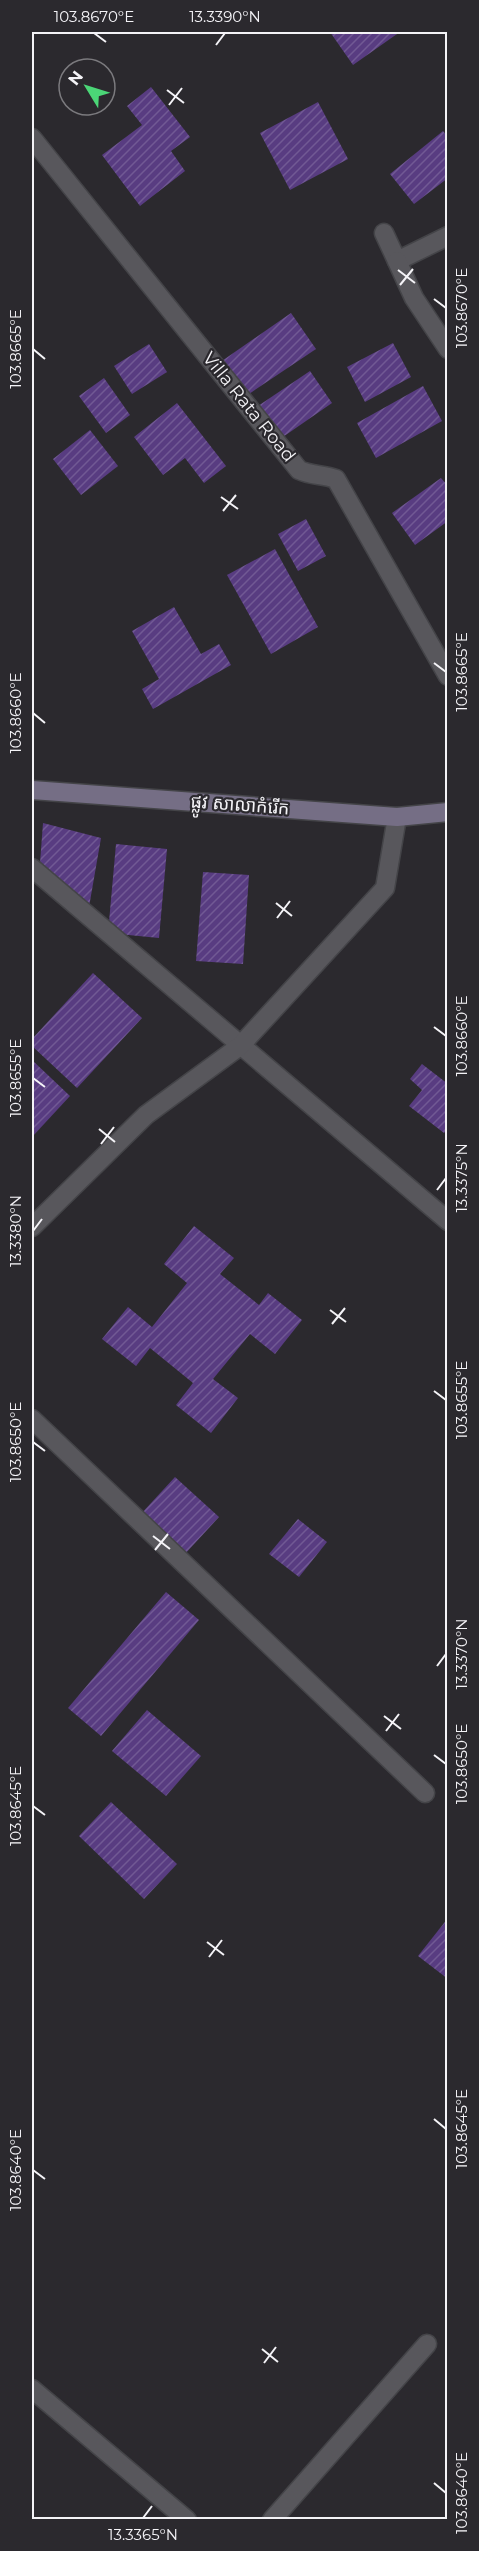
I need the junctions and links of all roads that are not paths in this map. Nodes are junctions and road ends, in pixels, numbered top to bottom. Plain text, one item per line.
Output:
1 (32, 138) edge
2 (384, 233) dead end
3 (447, 236) edge
4 (397, 261) junction
5 (447, 350) edge
6 (447, 676) edge
7 (32, 790) edge
8 (447, 812) edge
9 (397, 817) junction
10 (32, 868) edge
11 (240, 1046) junction
12 (447, 1221) edge
13 (32, 1227) edge
14 (32, 1419) edge
15 (425, 1793) dead end
16 (427, 2344) dead end
17 (32, 2389) edge
18 (187, 2520) edge
19 (272, 2520) edge

1 - 6 street, Villa Rata Road
2 - 4 street
3 - 4 street
4 - 5 street
7 - 9 street, ផ្លូវ សាលាកំរើក
8 - 9 street, ផ្លូវ សាលាកំរើក
9 - 11 street
10 - 11 street
11 - 12 street
11 - 13 street
14 - 15 street
16 - 19 street
17 - 18 street

